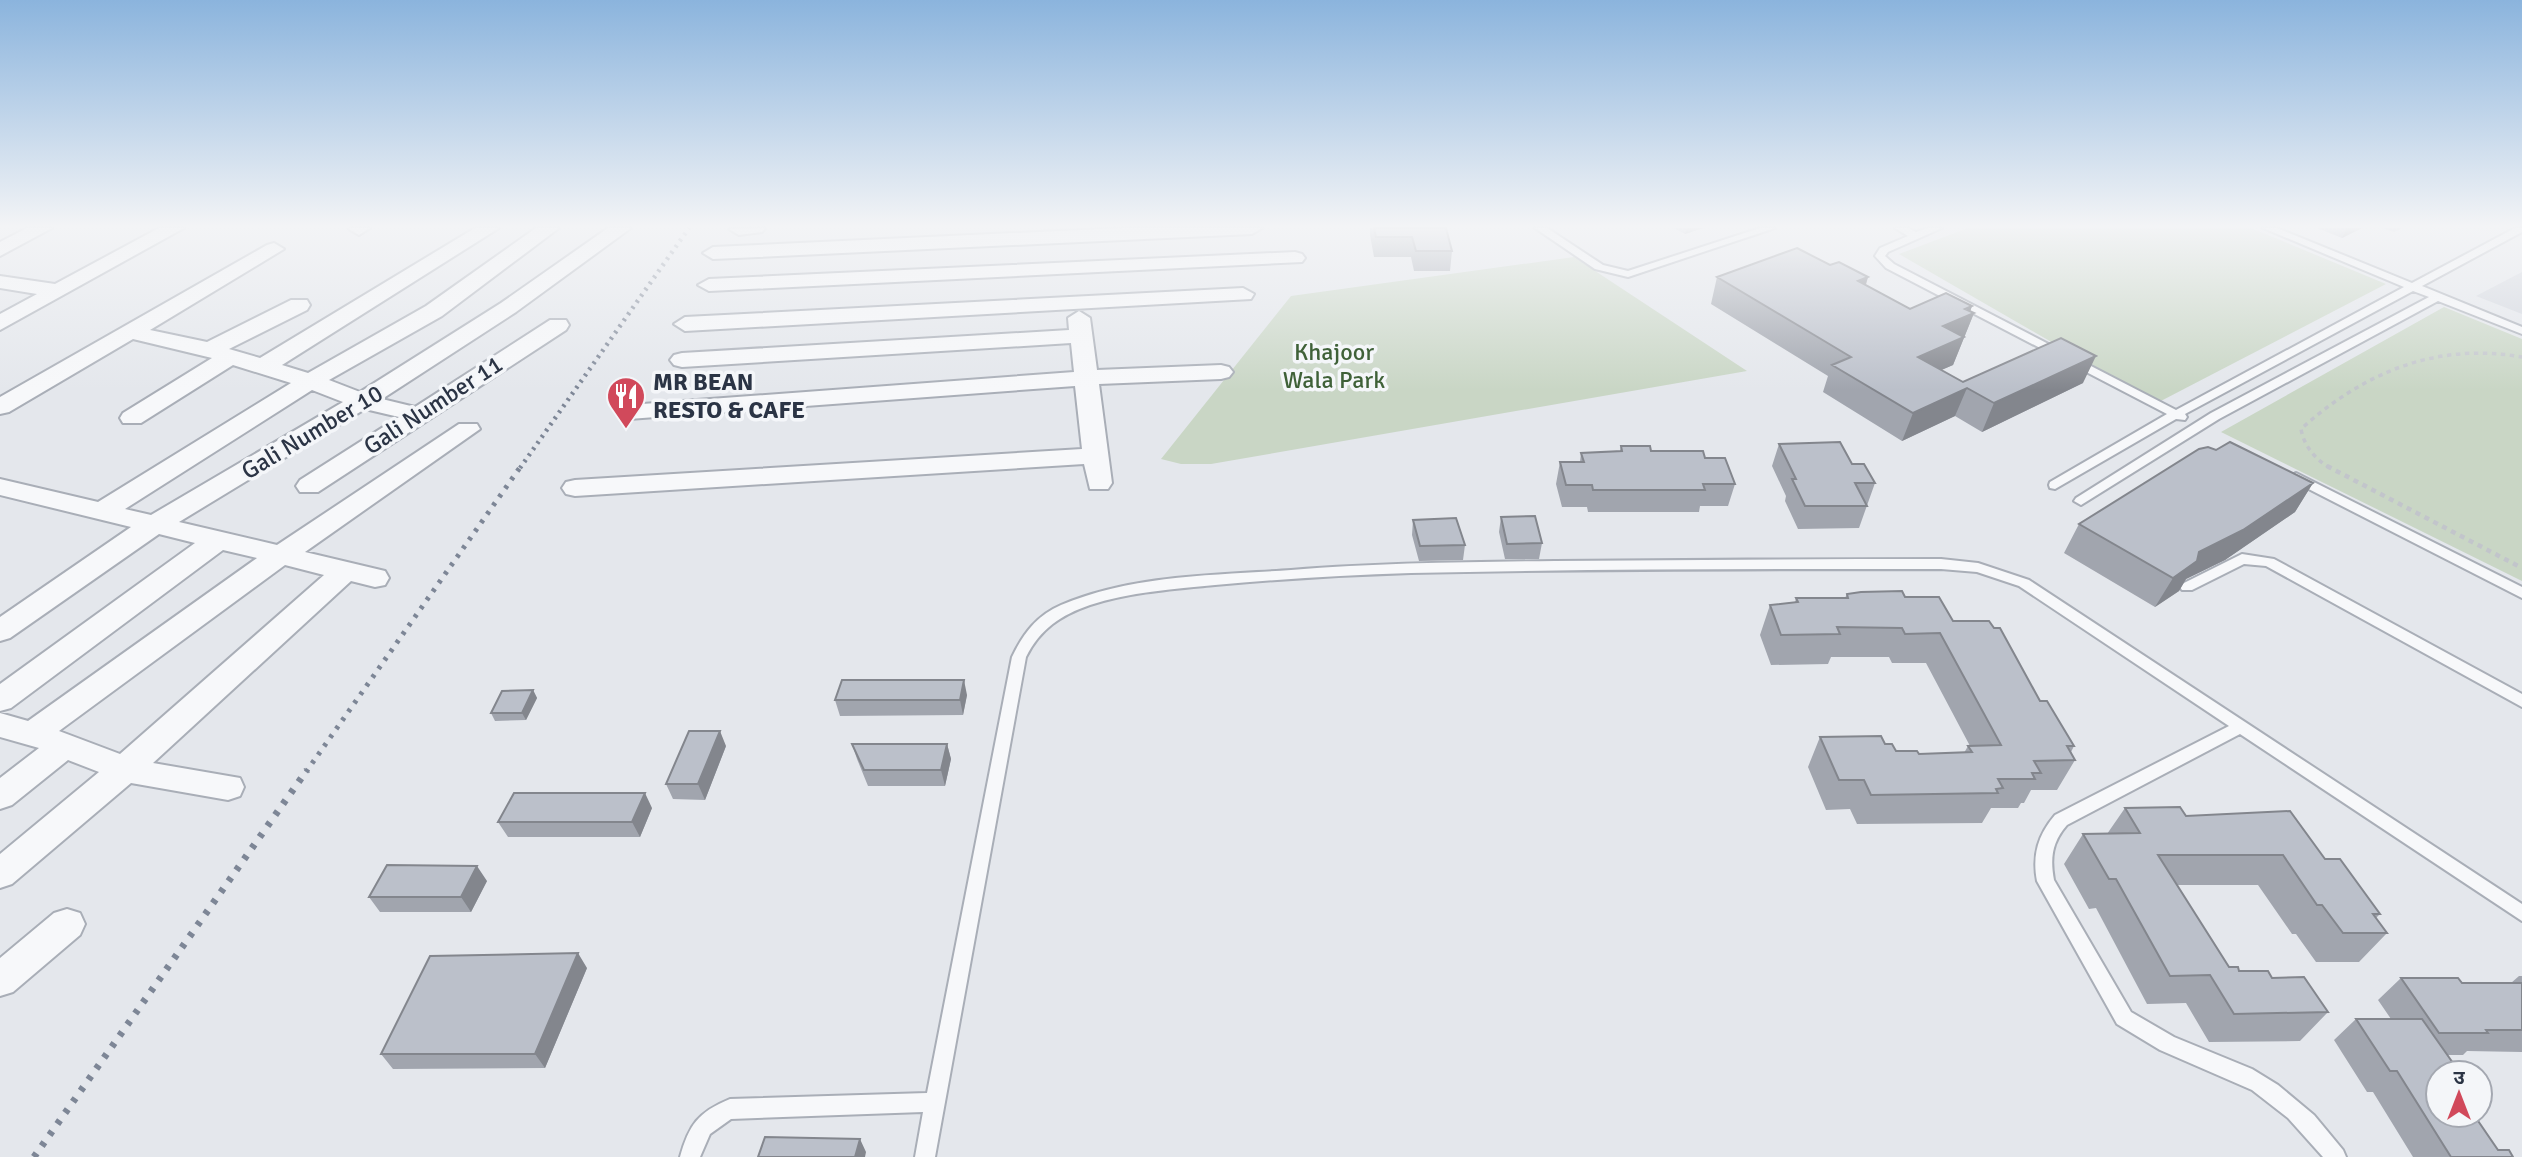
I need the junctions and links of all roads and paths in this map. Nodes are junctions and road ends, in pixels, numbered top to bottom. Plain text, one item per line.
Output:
1 (0, 282) edge
2 (75, 282) edge
3 (217, 282) edge
4 (401, 282) edge
5 (475, 282) edge
6 (544, 282) edge
7 (770, 282) edge
8 (1075, 282) edge
9 (1922, 282) edge
10 (2401, 282) edge
11 (2422, 282) edge
12 (709, 285) dead end
13 (2413, 287) junction
14 (58, 291) junction
15 (1243, 294) dead end
16 (2437, 297) junction
17 (1077, 301) junction
18 (299, 305) dead end
19 (0, 323) edge
20 (685, 324) dead end
21 (558, 325) dead end
22 (2522, 331) edge
23 (130, 332) junction
24 (1082, 336) junction
25 (219, 354) junction
26 (2522, 357) edge
27 (682, 360) dead end
28 (262, 367) junction
29 (1221, 372) dead end
30 (1086, 377) junction
31 (310, 381) junction
32 (362, 401) junction
33 (0, 407) edge
34 (629, 412) dead end
35 (415, 414) junction
36 (2176, 415) junction
37 (132, 418) dead end
38 (2197, 426) junction
39 (468, 429) dead end
40 (1094, 456) junction
41 (2284, 470) edge
42 (1099, 483) dead end
43 (2055, 485) dead end
44 (309, 486) dead end
45 (0, 487) edge
46 (575, 488) dead end
47 (2081, 500) dead end
48 (100, 513) junction
49 (155, 525) junction
50 (218, 540) junction
51 (281, 555) junction
52 (2522, 568) edge
53 (345, 571) junction
54 (375, 578) dead end
55 (2187, 587) edge
56 (2522, 593) edge
57 (0, 631) edge
58 (0, 700) edge
59 (2522, 701) edge
60 (0, 724) edge
61 (2241, 727) junction
62 (35, 732) junction
63 (66, 744) junction
64 (126, 768) junction
65 (228, 787) dead end
66 (0, 796) edge
67 (0, 874) edge
68 (2522, 913) edge
69 (68, 924) dead end
70 (0, 980) edge
71 (935, 1102) junction
72 (690, 1157) edge
73 (925, 1157) edge
74 (2336, 1157) edge

1 - 14 street
2 - 14 street
3 - 23 street
4 - 28 street
5 - 31 street
6 - 32 street, Gali Number 10
7 - 12 street
8 - 17 street
9 - 36 lane
10 - 13 lane
11 - 13 lane
13 - 16 lane
13 - 36 lane
14 - 19 street
15 - 17 street
16 - 22 lane
16 - 38 lane
17 - 20 street
17 - 24 street
18 - 25 street
21 - 35 street, Gali Number 11
23 - 25 street
23 - 33 street
24 - 27 street
24 - 30 street
25 - 28 street
25 - 37 street
26 - 52 path
28 - 31 street
29 - 30 street
30 - 34 street
30 - 40 street
31 - 32 street
31 - 48 street
32 - 35 street
32 - 49 street, Gali Number 10
35 - 44 street, Gali Number 11
36 - 38 lane
36 - 43 lane
38 - 47 lane
39 - 51 street
40 - 42 street
40 - 46 street
41 - 56 lane
45 - 48 street
48 - 49 street
49 - 50 street
49 - 57 street, Gali Number 10
50 - 51 street
50 - 58 street
51 - 53 street
51 - 62 street
53 - 54 street
53 - 64 street
55 - 59 lane
60 - 62 street
61 - 68 lane
61 - 71 lane
61 - 74 lane
62 - 63 street
63 - 64 street
63 - 66 street
64 - 65 street
64 - 67 street
69 - 70 street
71 - 72 lane
71 - 73 lane

